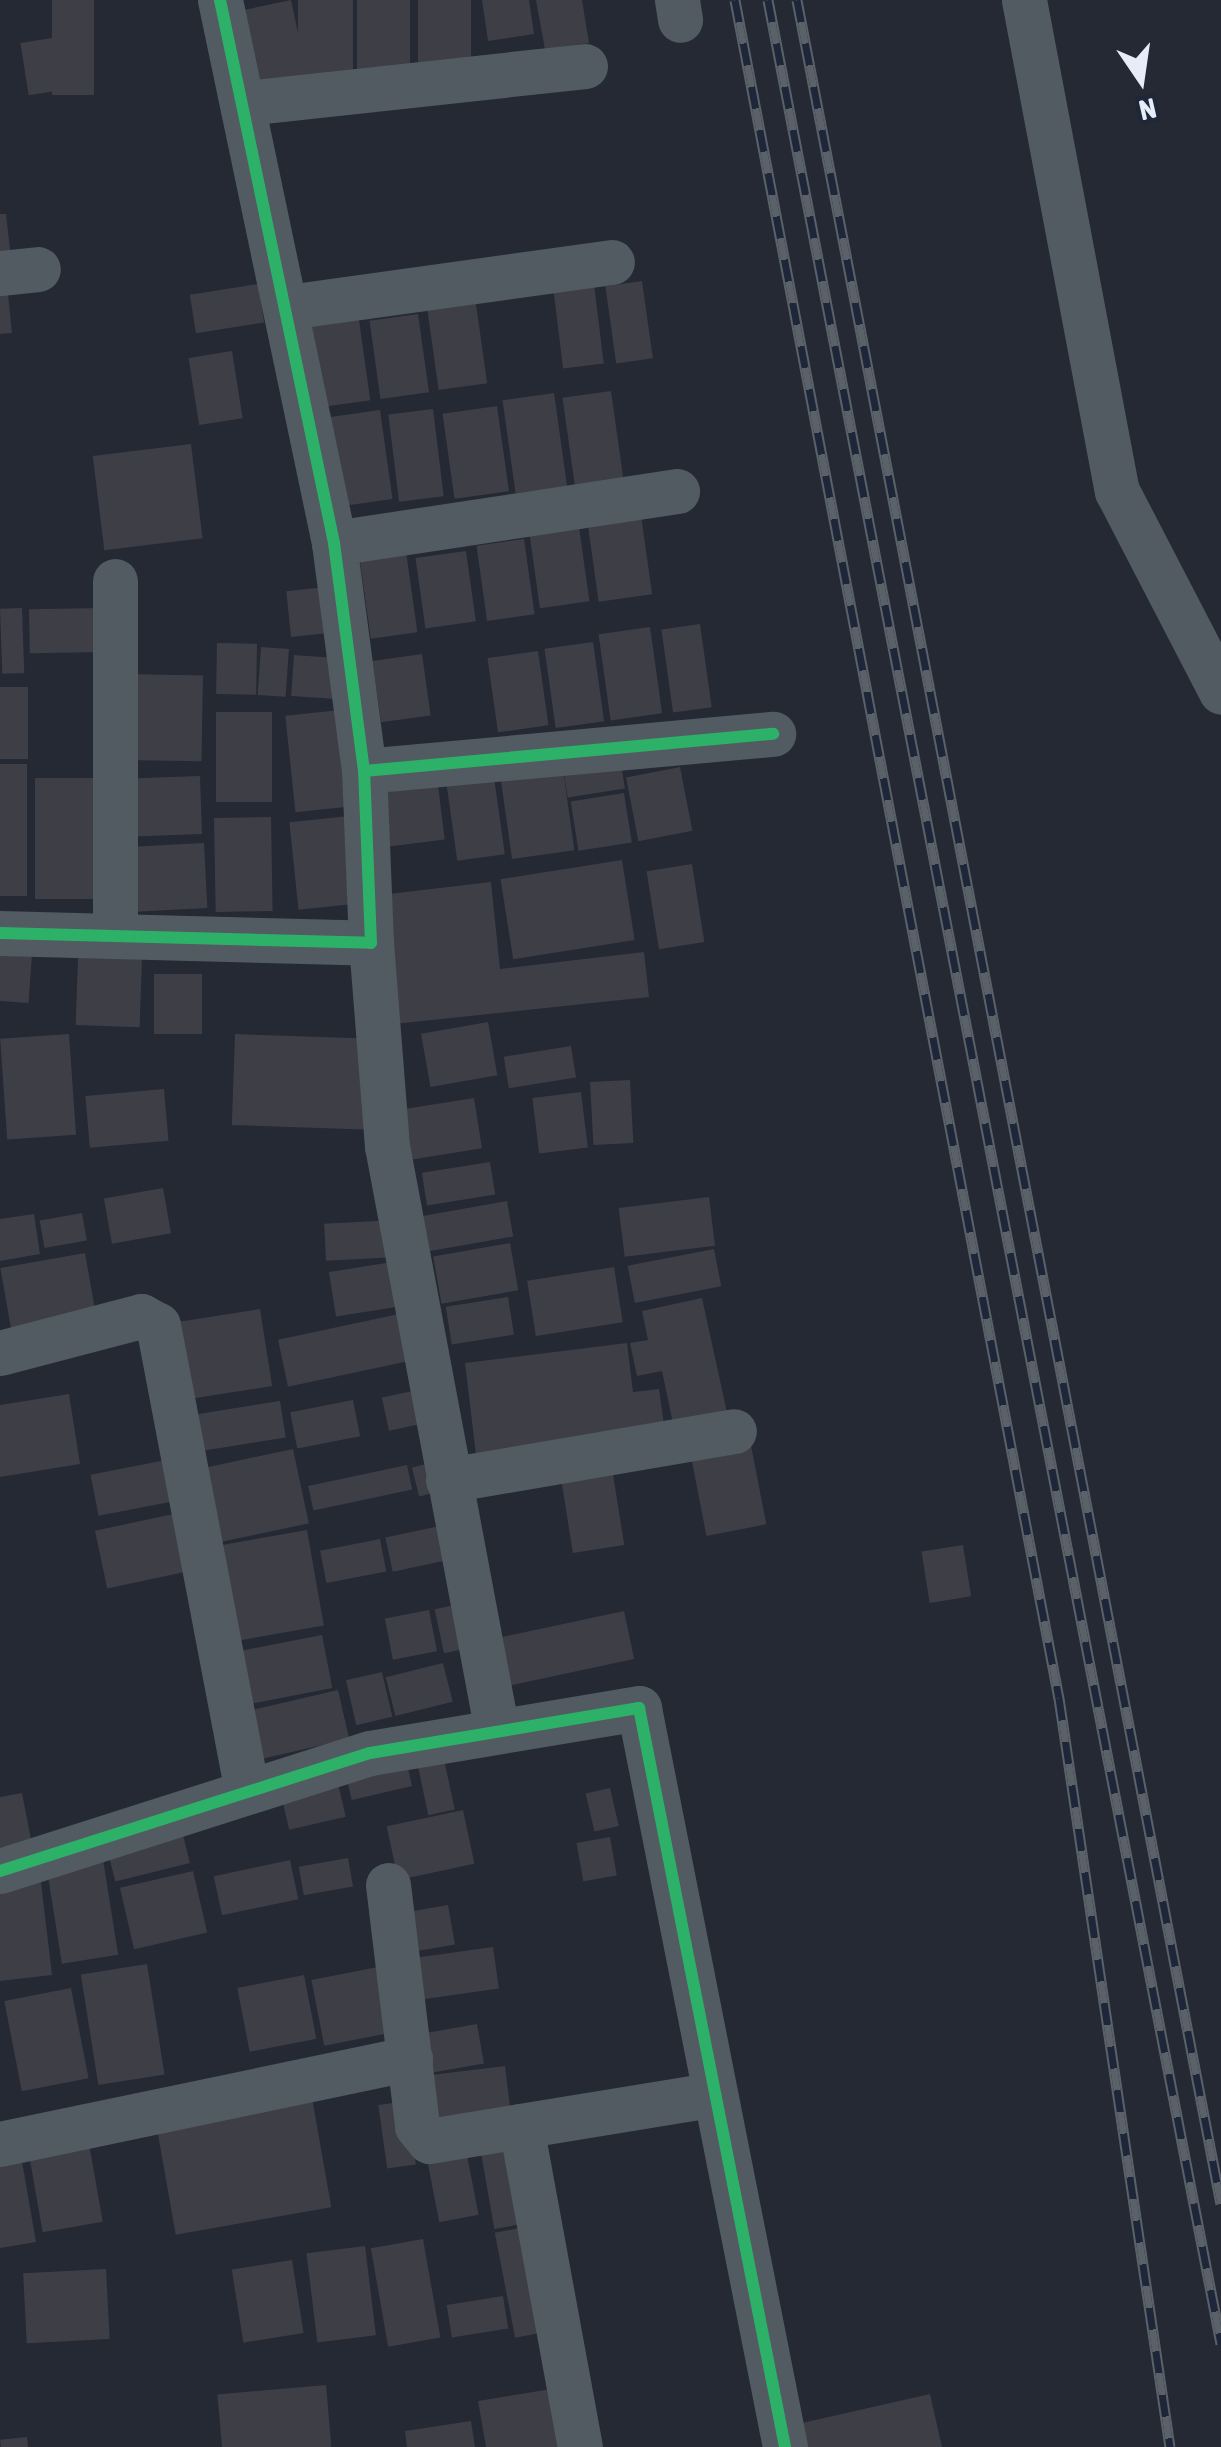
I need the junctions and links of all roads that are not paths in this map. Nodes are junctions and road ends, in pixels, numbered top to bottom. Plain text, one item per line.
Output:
1 (220, 0) edge
2 (1024, 0) edge
3 (585, 66) dead end
4 (244, 103) junction
5 (612, 262) dead end
6 (288, 307) junction
7 (677, 491) dead end
8 (334, 543) junction
9 (116, 580) dead end
10 (1221, 692) edge
11 (772, 734) dead end
12 (364, 771) junction
13 (0, 933) edge
14 (116, 934) junction
15 (371, 943) junction
16 (0, 1354) edge
17 (734, 1431) dead end
18 (448, 1480) junction
19 (496, 1726) junction
20 (246, 1786) junction
21 (0, 1870) edge
22 (388, 1885) dead end
23 (410, 2058) junction
24 (710, 2095) junction
25 (521, 2126) junction
26 (0, 2144) edge
27 (772, 2445) edge
28 (580, 2447) edge

1 - 4 street
2 - 10 street
3 - 4 street
4 - 6 street
5 - 6 street
6 - 8 street
7 - 8 street
8 - 12 street
9 - 14 street
11 - 12 street
12 - 15 street
13 - 14 street
14 - 15 street
15 - 18 street
16 - 20 street
17 - 18 street
18 - 19 street
19 - 20 street
19 - 24 street
20 - 21 street
22 - 23 street
23 - 25 street
23 - 26 street
24 - 25 street
24 - 27 street
25 - 28 street

